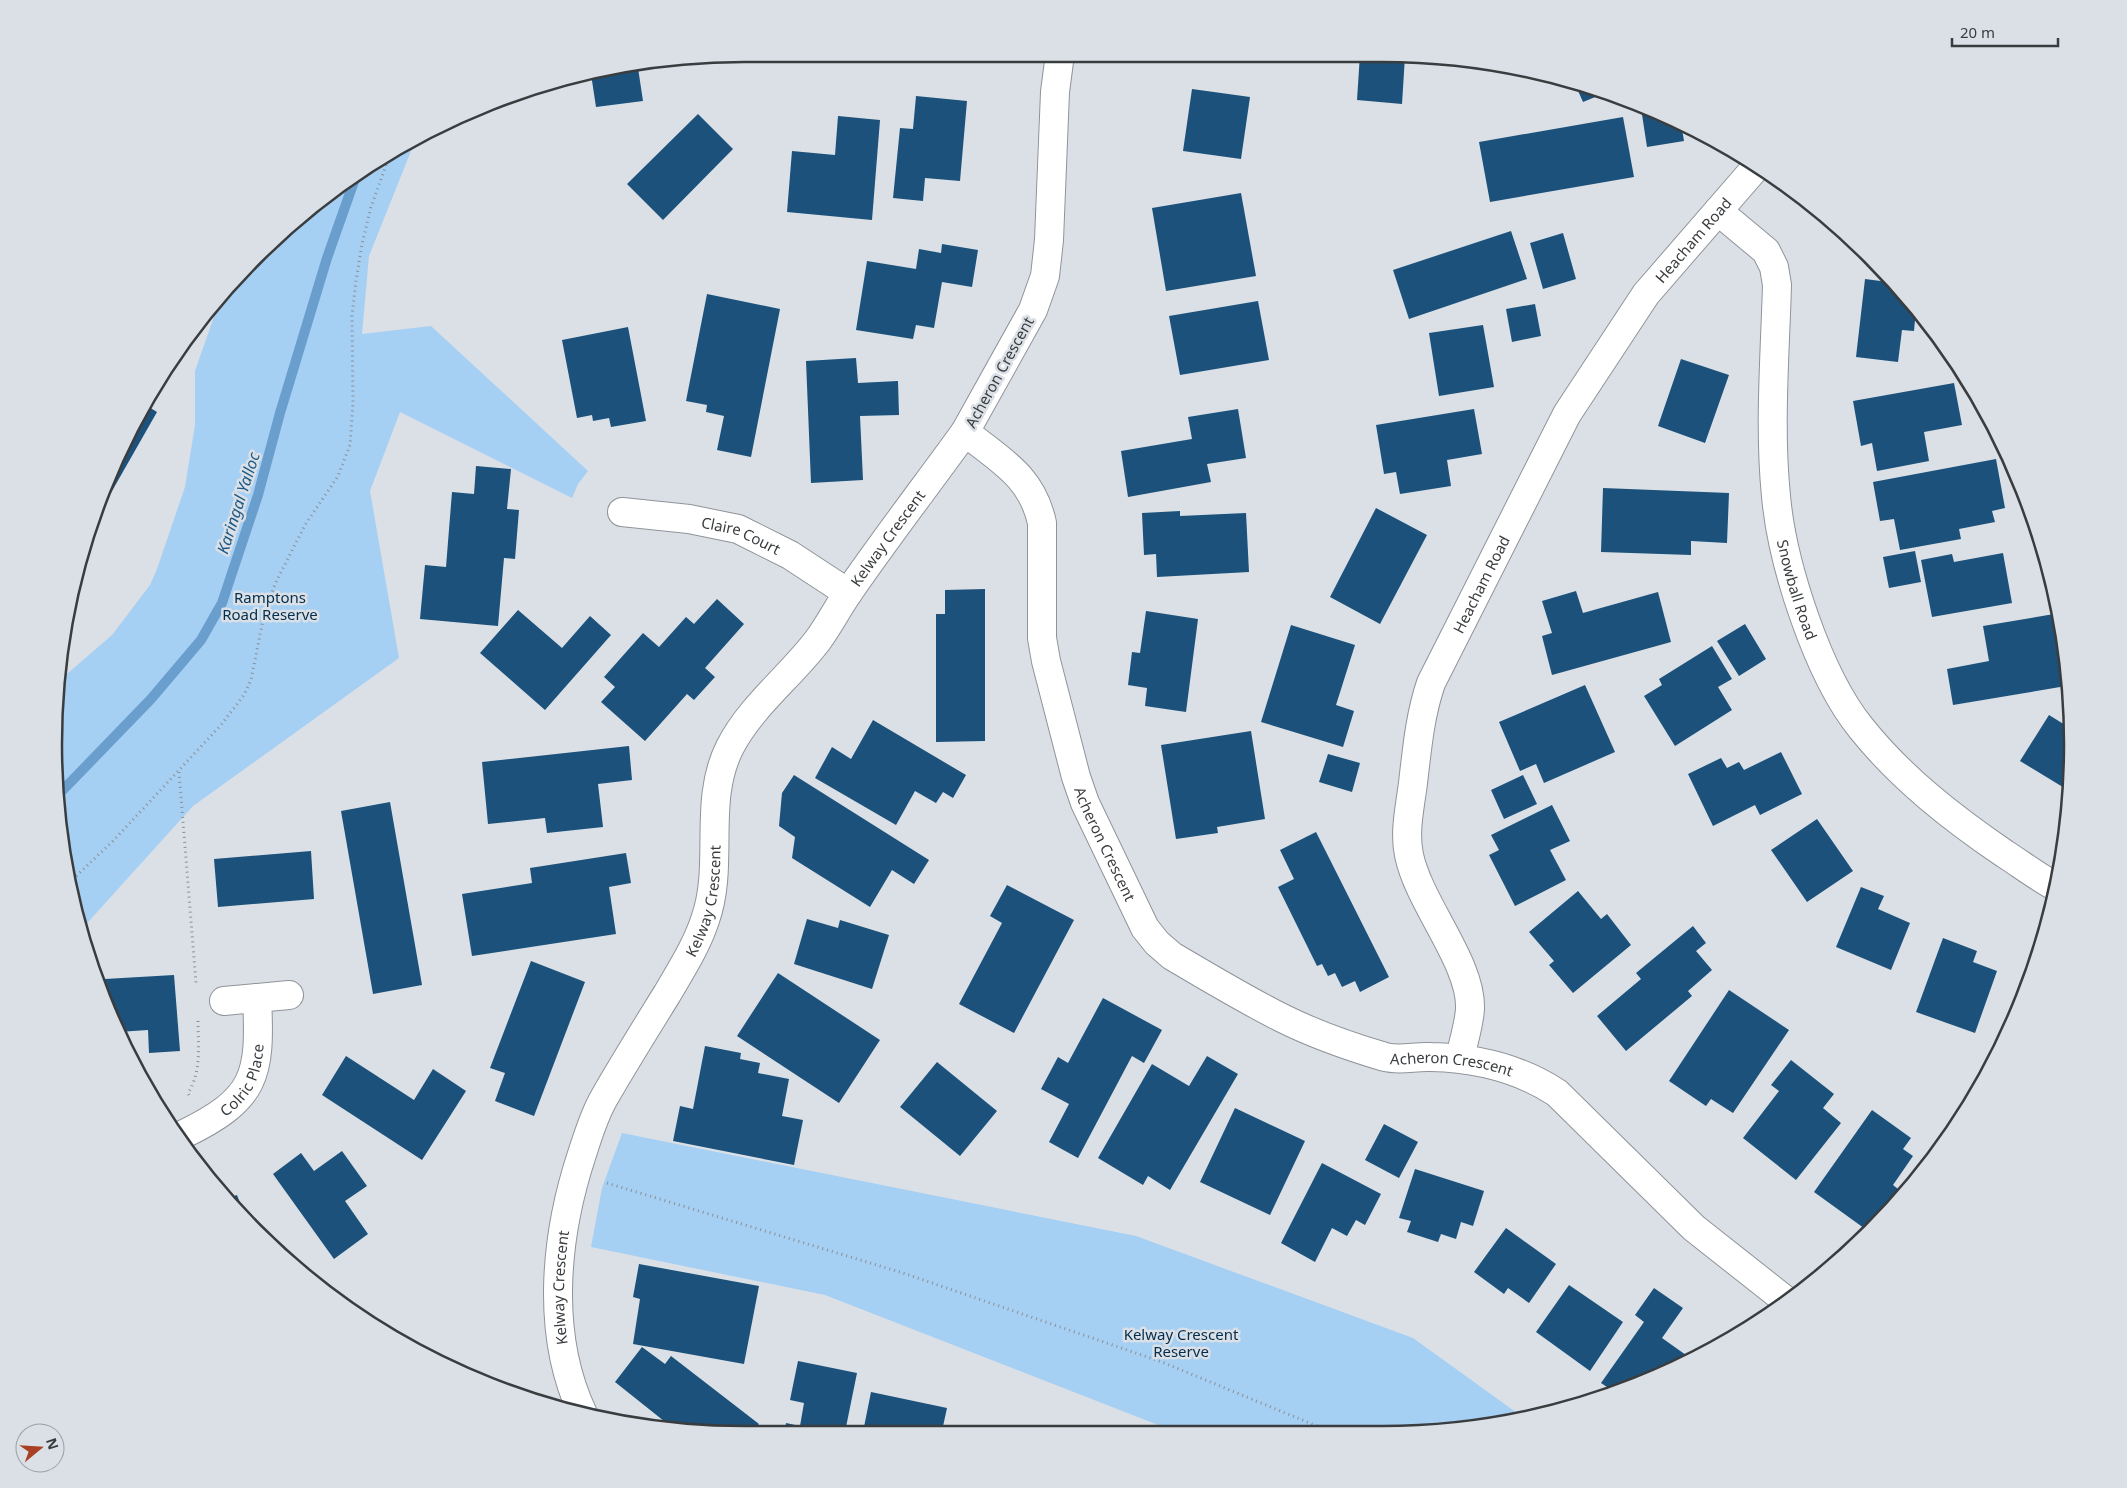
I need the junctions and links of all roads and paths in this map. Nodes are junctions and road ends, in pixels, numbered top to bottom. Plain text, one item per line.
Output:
1 (1059, 62) edge
2 (386, 164) edge
3 (1753, 171) edge
4 (1718, 212) junction
5 (964, 432) junction
6 (622, 512) dead end
7 (848, 593) junction
8 (179, 772) junction
9 (76, 876) edge
10 (2050, 883) edge
11 (197, 988) dead end
12 (289, 996) dead end
13 (257, 998) junction
14 (224, 1001) dead end
15 (198, 1016) dead end
16 (1460, 1058) junction
17 (191, 1131) edge
18 (576, 1174) junction
19 (1781, 1297) edge
20 (579, 1405) edge
21 (1317, 1426) edge

1 - 5 street, Acheron Crescent
2 - 8 path
3 - 4 street, Heacham Road
4 - 10 street, Snowball Road
4 - 16 street, Heacham Road
5 - 7 street, Kelway Crescent
5 - 16 street, Acheron Crescent
6 - 7 street, Claire Court
7 - 18 street, Kelway Crescent
8 - 9 path
8 - 11 path
12 - 13 street
13 - 14 street
13 - 17 street, Colric Place
15 - 17 path
16 - 19 street, Acheron Crescent
18 - 20 street, Kelway Crescent
18 - 21 path

